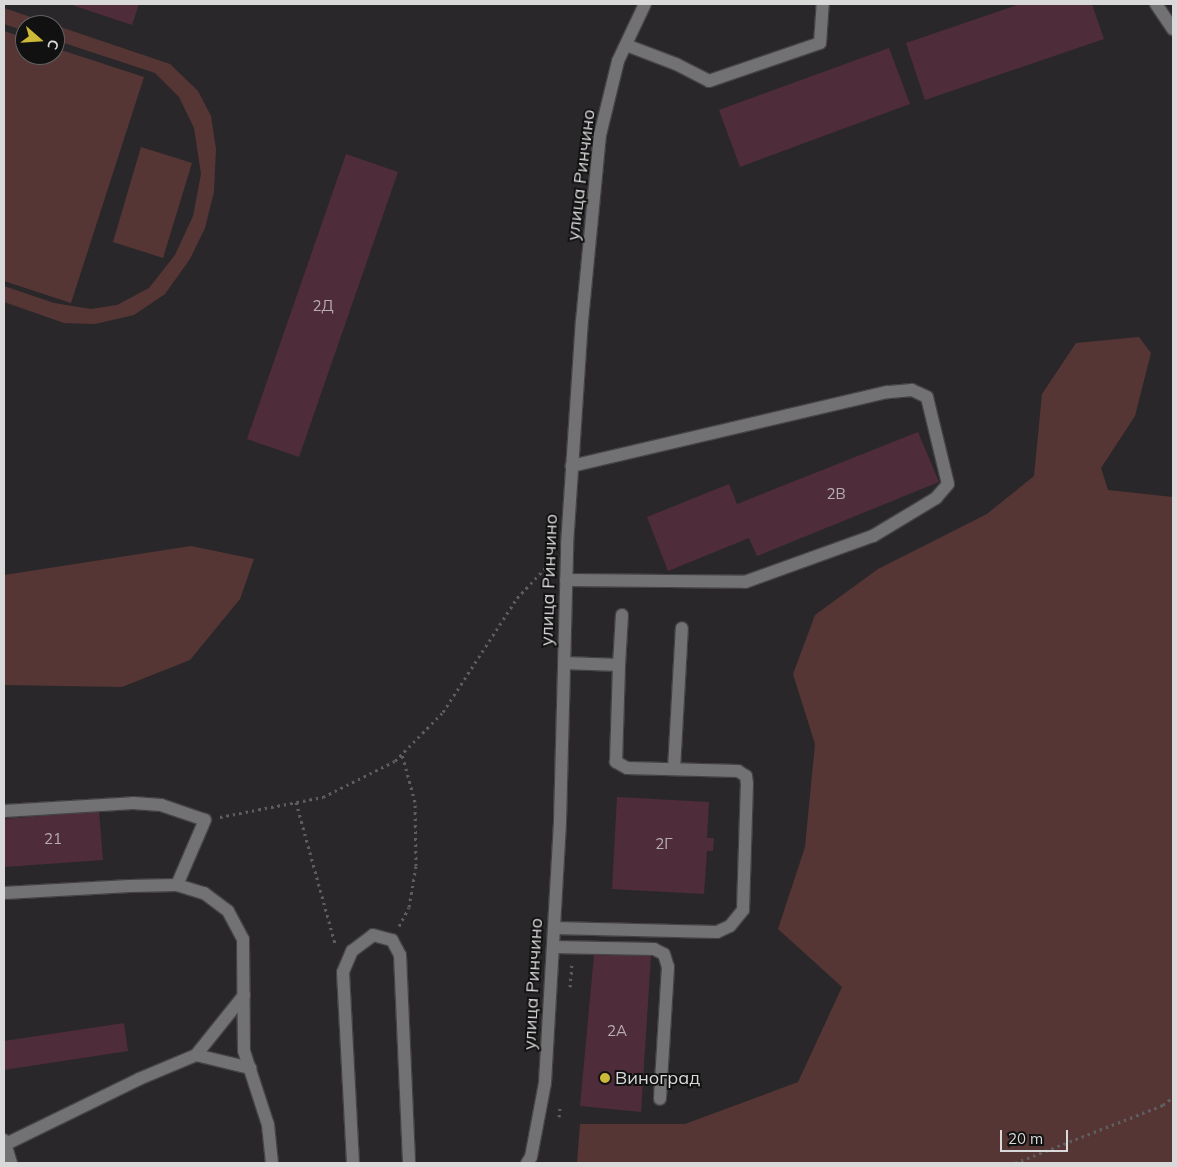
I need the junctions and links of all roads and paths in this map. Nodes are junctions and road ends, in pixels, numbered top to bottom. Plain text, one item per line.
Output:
1 (645, 4) edge
2 (823, 4) edge
3 (1156, 4) edge
4 (1173, 29) edge
5 (626, 45) junction
6 (572, 466) junction
7 (567, 546) junction
8 (566, 580) junction
9 (622, 615) dead end
10 (682, 628) dead end
11 (564, 663) junction
12 (618, 664) junction
13 (402, 754) junction
14 (674, 769) junction
15 (296, 802) junction
16 (4, 811) edge
17 (205, 820) junction
18 (177, 885) junction
19 (4, 893) edge
20 (554, 928) junction
21 (392, 940) junction
22 (553, 947) junction
23 (343, 972) junction
24 (244, 995) junction
25 (196, 1055) junction
26 (250, 1068) junction
27 (1173, 1097) edge
28 (660, 1099) dead end
29 (5, 1142) edge
30 (530, 1161) edge
31 (11, 1163) edge
32 (272, 1163) edge
33 (353, 1163) edge
34 (409, 1163) edge
35 (1015, 1163) edge

1 - 5 street, улица Ринчино
2 - 5 street
3 - 4 street
5 - 6 street, улица Ринчино
6 - 7 street, улица Ринчино
6 - 8 street
7 - 8 street, улица Ринчино
7 - 13 path
8 - 11 street, улица Ринчино
9 - 12 street
10 - 14 street
11 - 12 street
11 - 20 street, улица Ринчино
12 - 14 street
13 - 15 path
13 - 21 path
14 - 20 street
15 - 17 path
15 - 23 path
16 - 17 street
17 - 18 street
18 - 19 street
18 - 24 street
20 - 22 street, улица Ринчино
21 - 23 street
21 - 34 street
22 - 28 street
22 - 30 street, улица Ринчино
23 - 33 street
24 - 25 street
24 - 26 street
25 - 26 street
25 - 29 street
26 - 32 street
27 - 35 path
29 - 31 street

